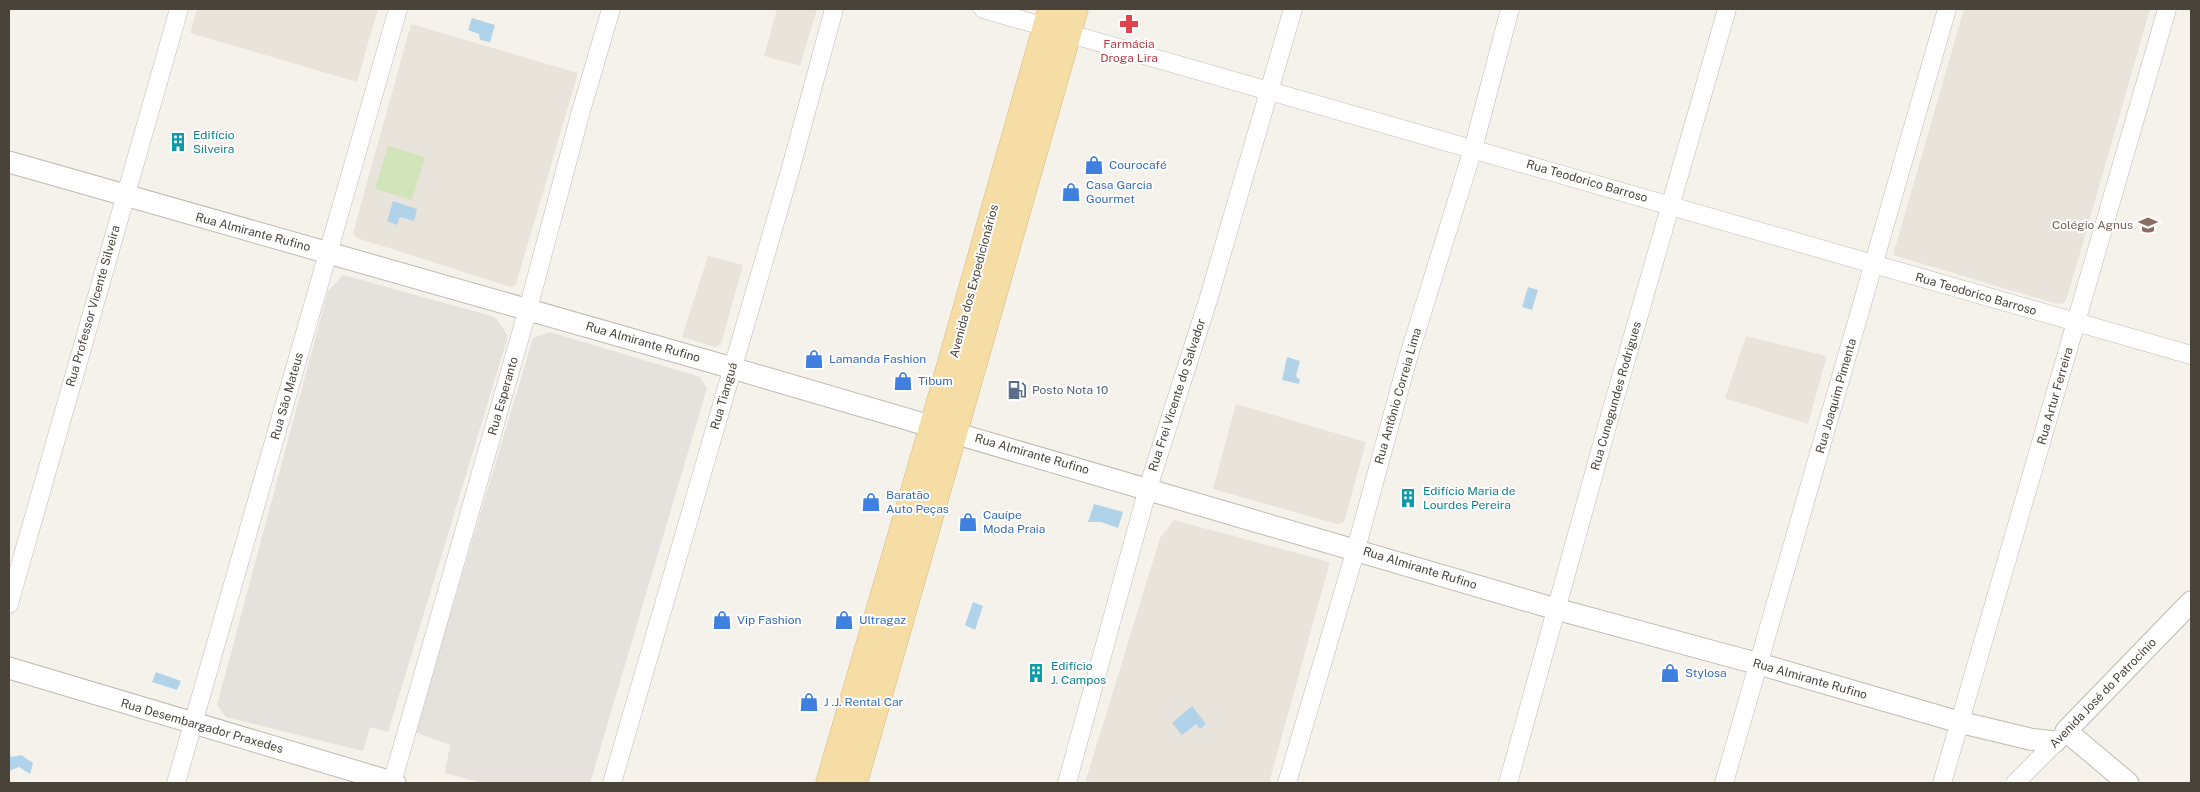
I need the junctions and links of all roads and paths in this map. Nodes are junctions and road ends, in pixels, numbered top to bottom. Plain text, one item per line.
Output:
1 (179, 9) edge
2 (398, 9) edge
3 (611, 9) edge
4 (834, 9) edge
5 (983, 9) edge
6 (1293, 9) edge
7 (1510, 9) edge
8 (1727, 9) edge
9 (1947, 9) edge
10 (2167, 9) edge
11 (1060, 19) edge
12 (1271, 90) junction
13 (1473, 149) junction
14 (9, 162) edge
15 (124, 196) junction
16 (1672, 205) junction
17 (328, 252) junction
18 (1873, 265) junction
19 (528, 309) junction
20 (2077, 322) junction
21 (2191, 354) edge
22 (733, 368) junction
23 (944, 430) junction
24 (1148, 488) junction
25 (1356, 549) junction
26 (2191, 602) edge
27 (9, 604) edge
28 (1556, 609) junction
29 (1760, 664) junction
30 (9, 668) edge
31 (1959, 722) junction
32 (193, 724) junction
33 (2061, 737) junction
34 (176, 783) edge
35 (393, 783) edge
36 (612, 783) edge
37 (830, 783) edge
38 (853, 783) edge
39 (1066, 783) edge
40 (1287, 783) edge
41 (1508, 783) edge
42 (1724, 783) edge
43 (1942, 783) edge
44 (2015, 783) edge
45 (2128, 783) edge

1 - 15 street, Rua Professor Vicente Silveira
2 - 17 street, Rua São Mateus
3 - 19 street, Rua Esperanto
4 - 22 street, Rua Tianguá
5 - 11 street, Rua Teodorico Barroso
6 - 12 street, Rua Frei Vicente do Salvador
7 - 13 street, Rua Antônio Correia Lima
8 - 16 street, Rua Cunegundes Rodrigues
9 - 18 street, Rua Joaquim Pimenta
10 - 20 street, Rua Artur Ferreira
11 - 12 street, Rua Teodorico Barroso
11 - 23 main road, Avenida dos Expedicionários
12 - 13 street, Rua Teodorico Barroso
12 - 24 street, Rua Frei Vicente do Salvador
13 - 16 street, Rua Teodorico Barroso
13 - 25 street, Rua Antônio Correia Lima
14 - 15 street, Rua Almirante Rufino
15 - 17 street, Rua Almirante Rufino
15 - 27 street, Rua Professor Vicente Silveira
16 - 18 street, Rua Teodorico Barroso
16 - 28 street, Rua Cunegundes Rodrigues
17 - 19 street, Rua Almirante Rufino
17 - 32 street, Rua São Mateus
18 - 20 street, Rua Teodorico Barroso
18 - 29 street, Rua Joaquim Pimenta
19 - 22 street, Rua Almirante Rufino
19 - 35 street, Rua Esperanto
20 - 21 street, Rua Teodorico Barroso
20 - 31 street, Rua Artur Ferreira
22 - 23 street, Rua Almirante Rufino
22 - 36 street, Rua Tianguá
23 - 24 street, Rua Almirante Rufino
23 - 37 main road, Avenida dos Expedicionários
23 - 38 main road, Avenida dos Expedicionários
24 - 25 street, Rua Almirante Rufino
24 - 39 street, Rua Frei Vicente do Salvador
25 - 28 street, Rua Almirante Rufino
25 - 40 street, Rua Antônio Correia Lima
26 - 33 street, Avenida José do Patrocínio
28 - 29 street, Rua Almirante Rufino
28 - 41 street, Rua Cunegundes Rodrigues
29 - 31 street, Rua Almirante Rufino
29 - 42 street, Rua Joaquim Pimenta
30 - 32 street, Rua Desembargador Praxedes
31 - 33 street, Rua Almirante Rufino
31 - 43 street, Rua Artur Ferreira
32 - 34 street, Rua São Mateus
32 - 35 street, Rua Desembargador Praxedes
33 - 44 street, Avenida José do Patrocínio
33 - 45 street

